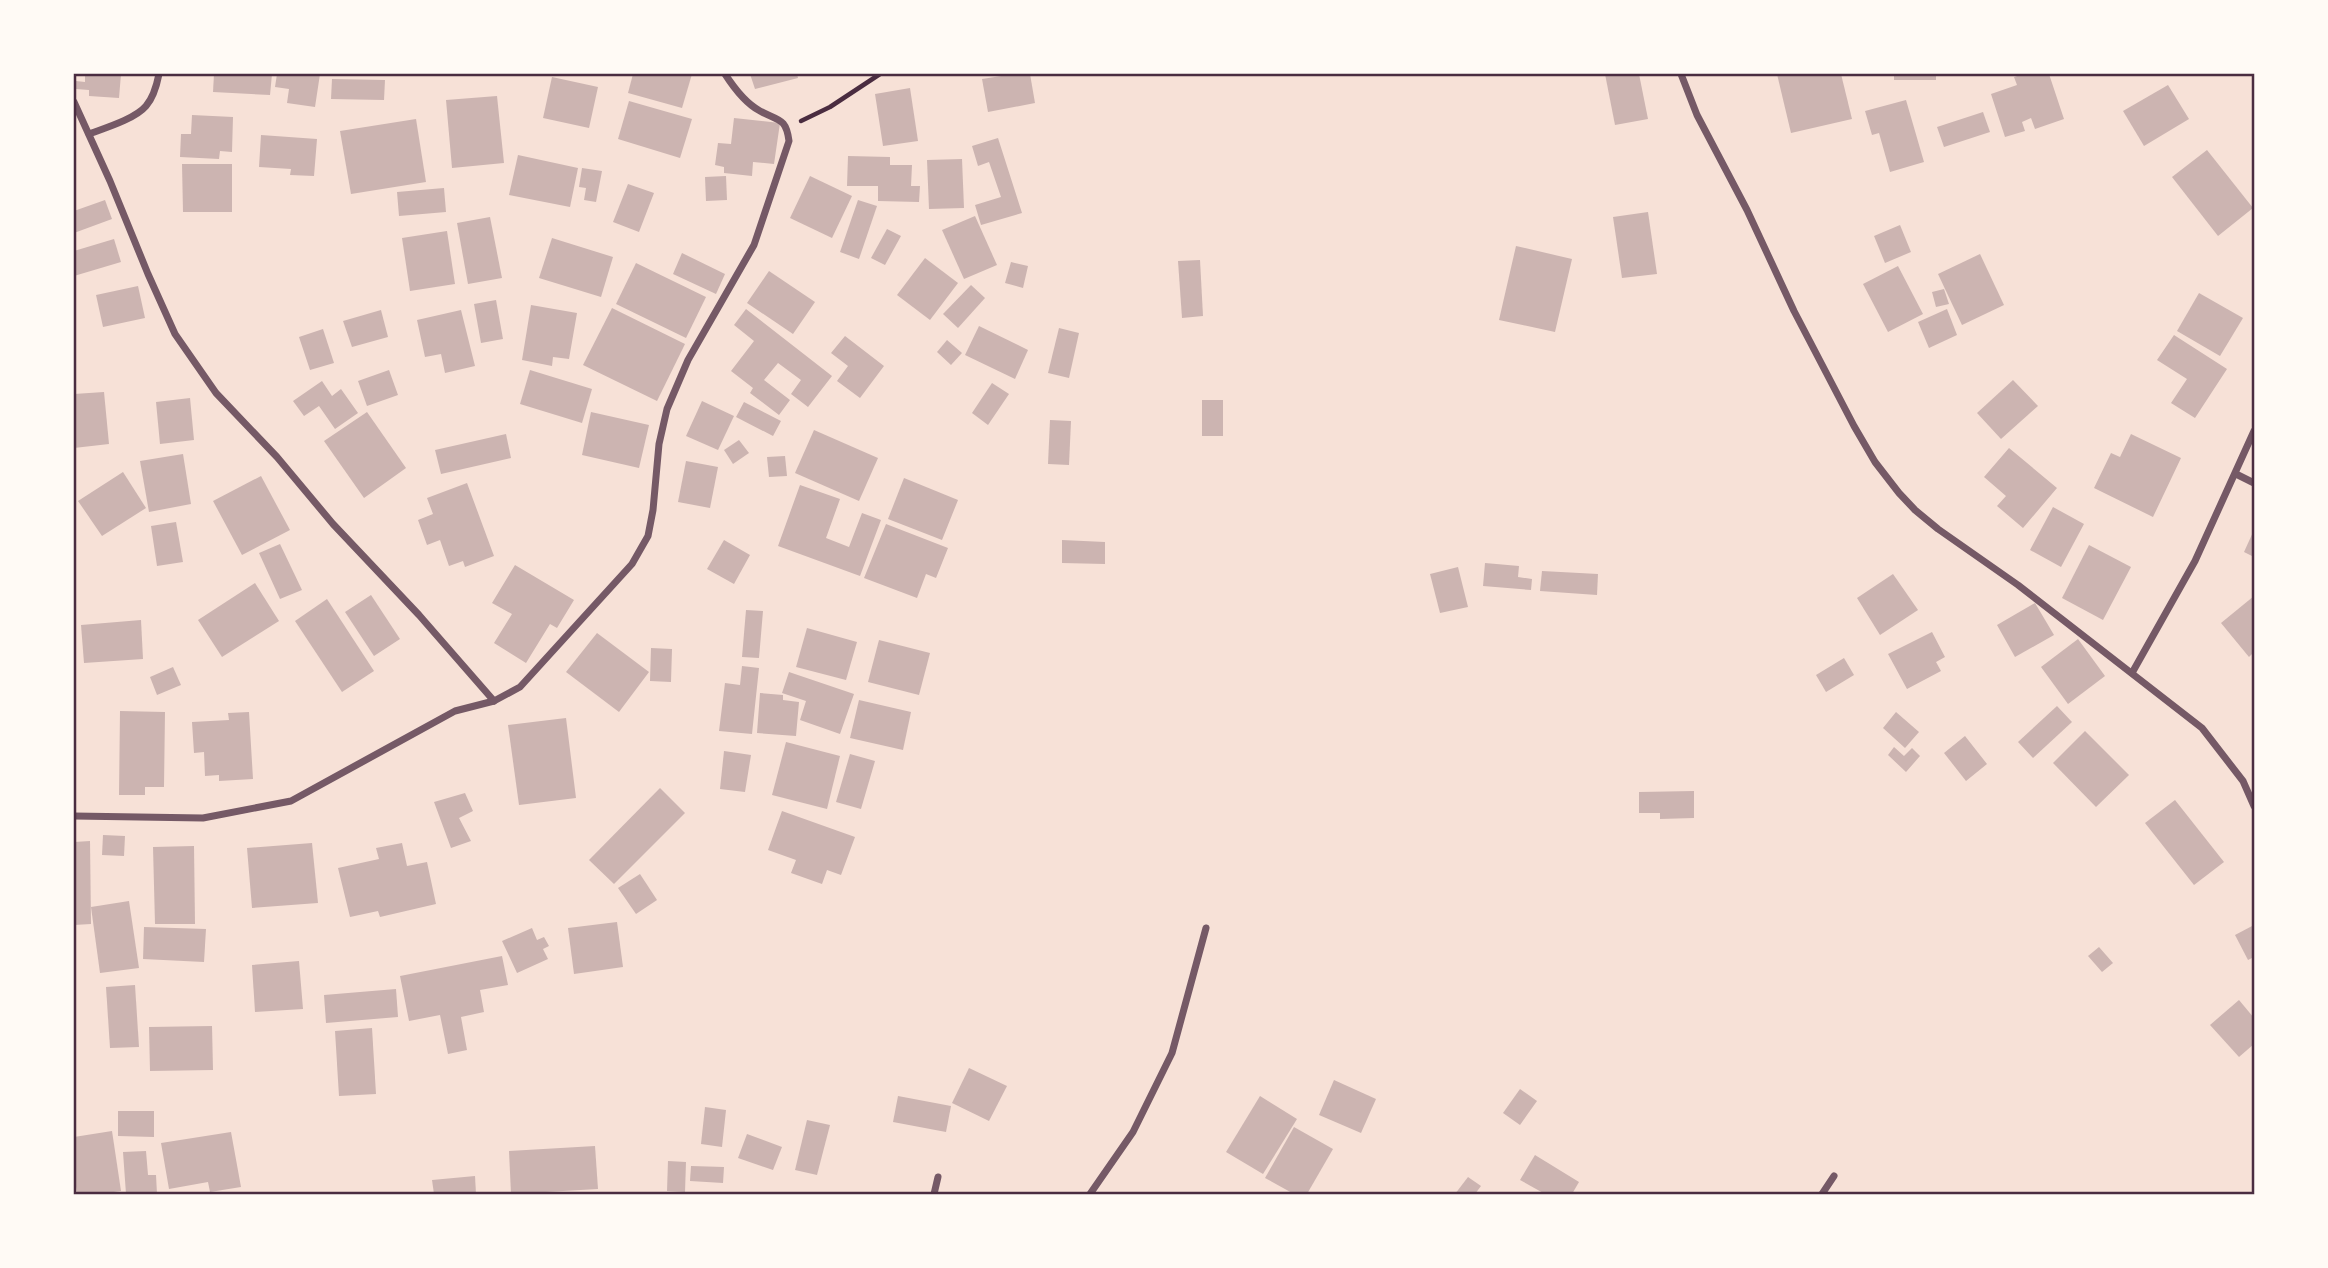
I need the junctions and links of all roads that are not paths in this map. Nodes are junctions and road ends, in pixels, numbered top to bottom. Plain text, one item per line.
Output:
1 (159, 74) edge
2 (725, 74) edge
3 (1681, 74) edge
4 (74, 102) edge
5 (89, 134) junction
6 (2255, 431) edge
7 (2236, 474) junction
8 (2255, 483) edge
9 (2132, 673) junction
10 (494, 701) junction
11 (2255, 806) edge
12 (74, 816) edge
13 (1206, 928) dead end
14 (1835, 1176) dead end
15 (938, 1177) dead end
16 (934, 1195) edge
17 (1090, 1195) edge
18 (1822, 1195) edge

1 - 5 street
2 - 10 street
3 - 9 street
4 - 5 street
5 - 10 street
6 - 7 street
7 - 8 street
7 - 9 street
9 - 11 street
10 - 12 street
13 - 17 street
14 - 18 street
15 - 16 street

